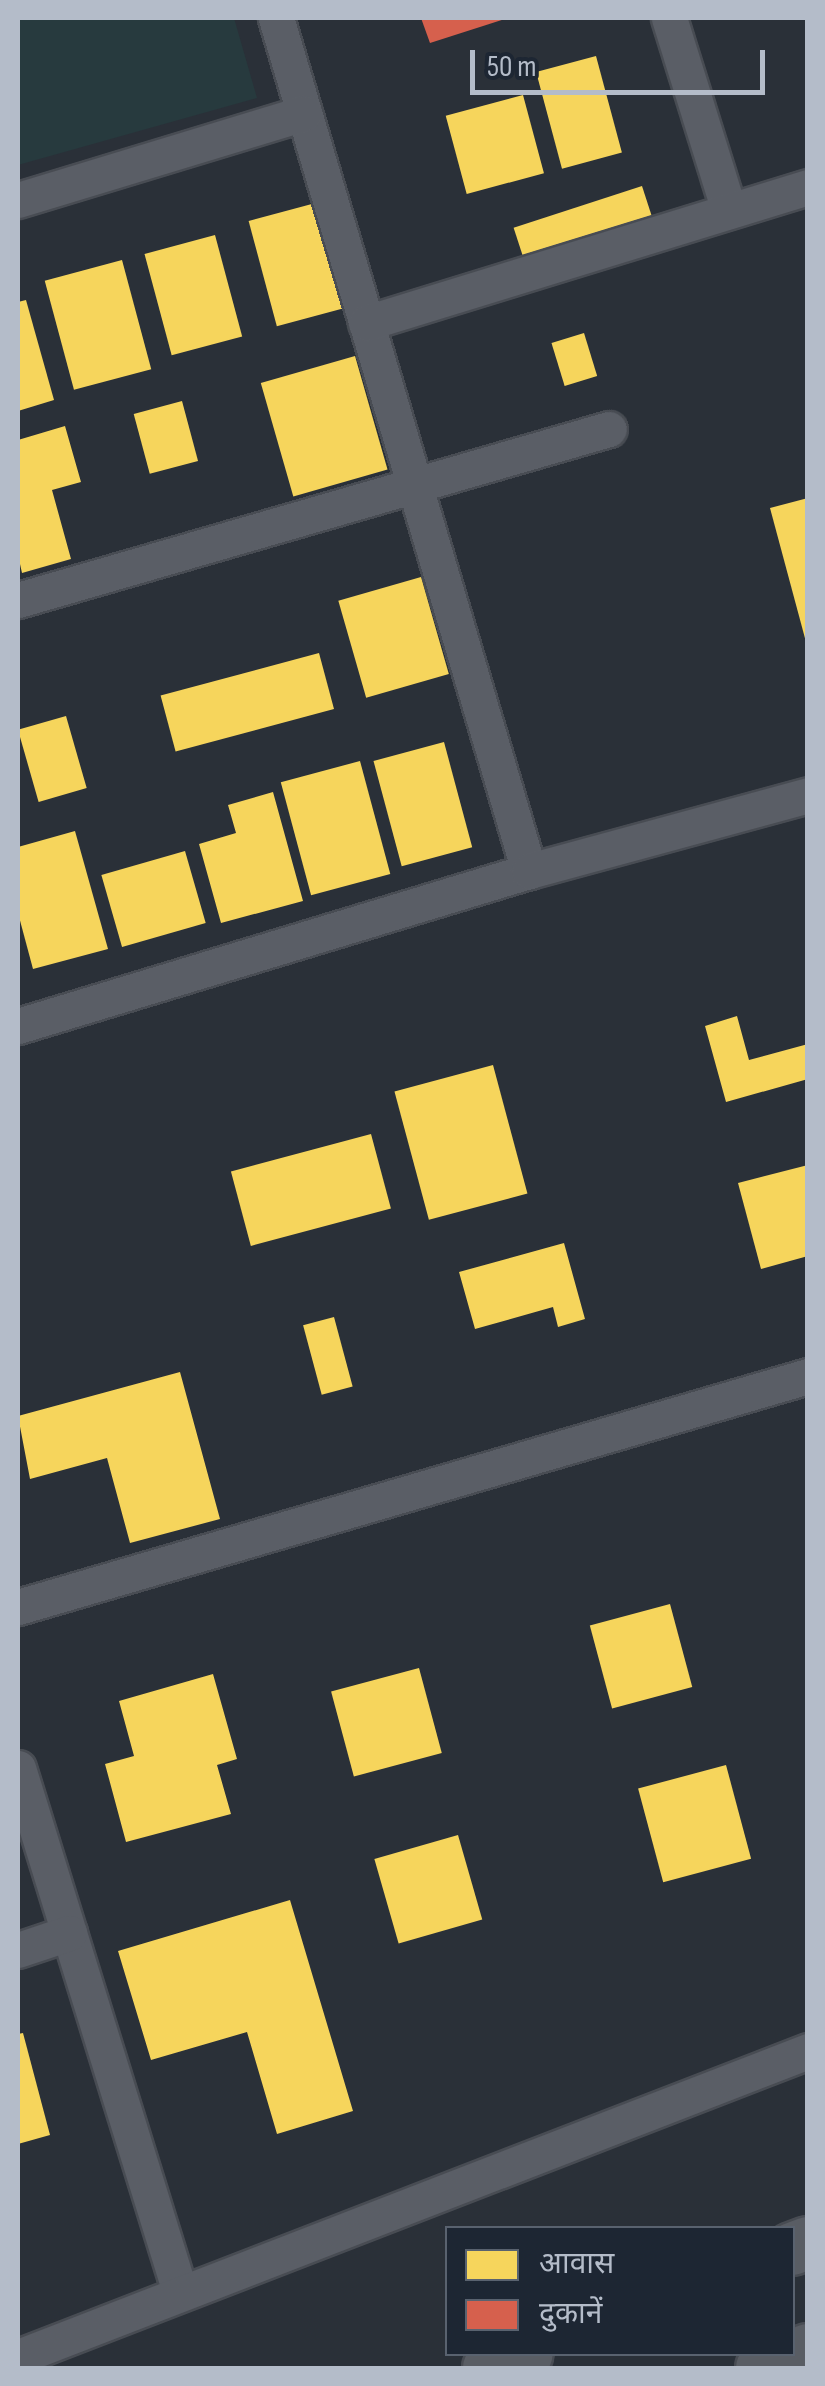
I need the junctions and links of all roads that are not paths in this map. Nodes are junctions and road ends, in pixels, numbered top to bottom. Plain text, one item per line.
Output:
1 (276, 18) edge
2 (669, 18) edge
3 (304, 112) junction
4 (808, 187) edge
5 (18, 200) edge
6 (729, 211) junction
7 (366, 324) junction
8 (609, 430) dead end
9 (414, 483) junction
10 (18, 600) edge
11 (808, 795) edge
12 (529, 870) junction
13 (18, 1026) edge
14 (808, 1376) edge
15 (18, 1607) edge
16 (18, 1768) edge
17 (69, 1934) junction
18 (18, 1950) edge
19 (808, 2051) edge
20 (180, 2292) junction
21 (523, 2356) edge
22 (793, 2356) edge
23 (18, 2357) edge
24 (490, 2368) edge
25 (762, 2368) edge

1 - 3 street
2 - 6 street
3 - 5 street
3 - 7 street
4 - 6 street
6 - 7 street
7 - 9 street
8 - 9 street
9 - 10 street
9 - 12 street
11 - 12 street
12 - 13 street
14 - 15 street
16 - 17 street
17 - 18 street
17 - 20 street
19 - 20 street
20 - 23 street
21 - 24 main road
22 - 25 main road

